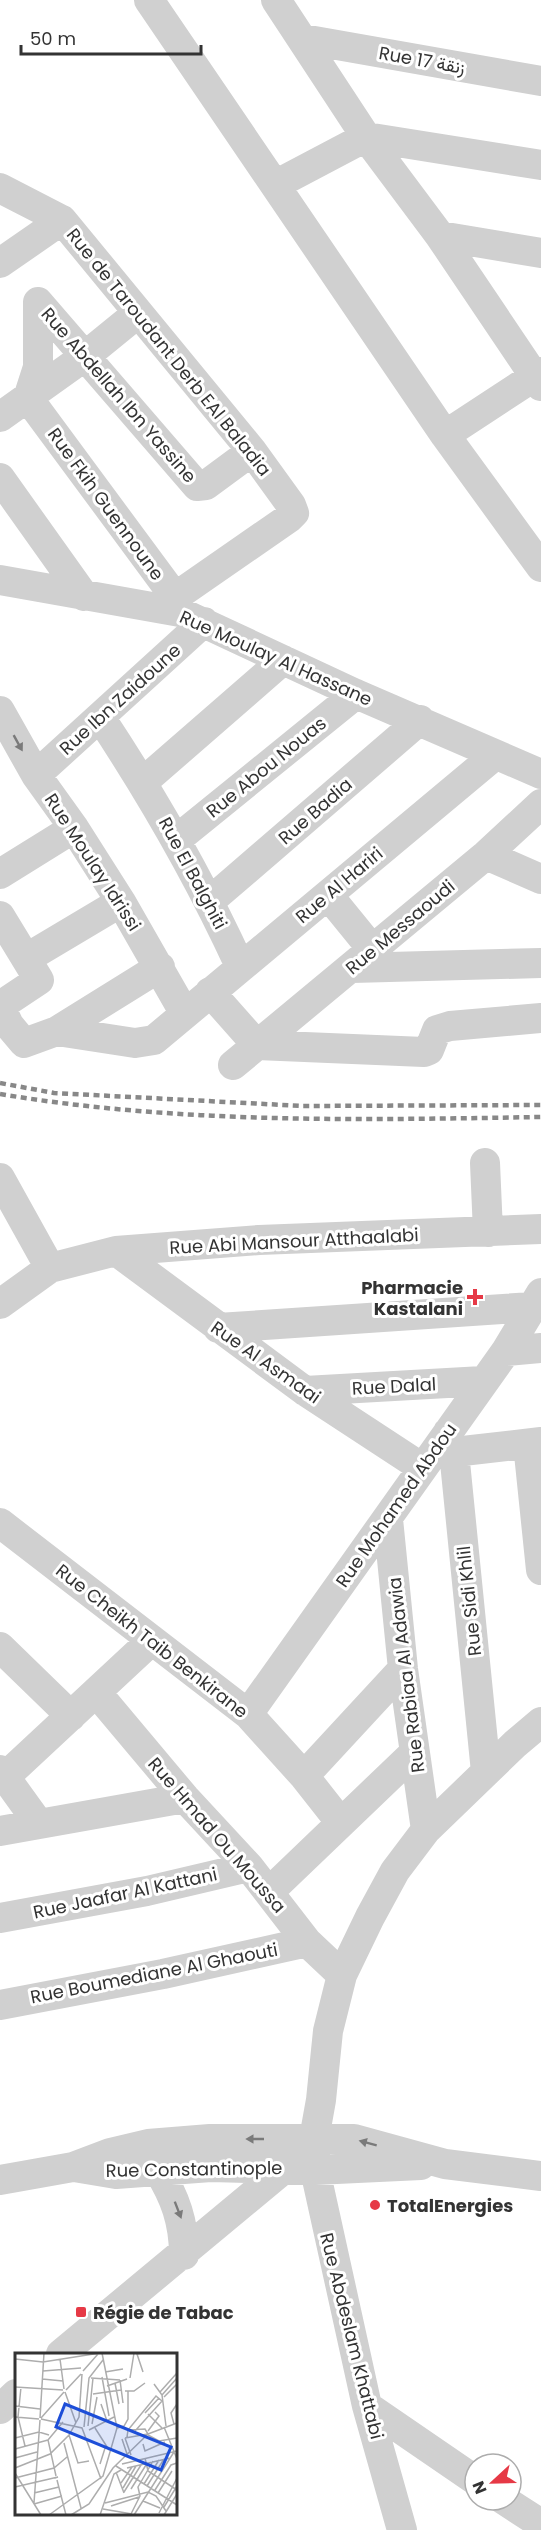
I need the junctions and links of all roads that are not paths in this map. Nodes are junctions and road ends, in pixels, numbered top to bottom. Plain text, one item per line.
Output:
1 (150, 0) edge
2 (276, 0) edge
3 (303, 39) junction
4 (541, 81) edge
5 (366, 137) junction
6 (541, 165) edge
7 (275, 185) junction
8 (0, 188) edge
9 (63, 220) junction
10 (440, 236) junction
11 (541, 253) edge
12 (0, 263) edge
13 (138, 313) junction
14 (84, 357) junction
15 (539, 378) edge
16 (28, 398) junction
17 (0, 417) edge
18 (445, 435) junction
19 (252, 451) junction
20 (0, 477) edge
21 (294, 513) joint
22 (541, 567) edge
23 (0, 580) edge
24 (84, 596) junction
25 (186, 611) junction
26 (283, 660) junction
27 (356, 694) junction
28 (0, 711) edge
29 (100, 717) junction
30 (420, 720) junction
31 (494, 756) junction
32 (541, 774) edge
33 (36, 775) junction
34 (143, 782) junction
35 (541, 804) edge
36 (74, 828) junction
37 (176, 840) junction
38 (486, 855) junction
39 (0, 874) edge
40 (541, 879) edge
41 (328, 895) junction
42 (210, 901) junction
43 (121, 902) junction
44 (0, 916) edge
45 (362, 958) junction
46 (541, 963) edge
47 (240, 966) junction
48 (160, 968) junction
49 (33, 969) junction
50 (210, 992) junction
51 (185, 1014) junction
52 (541, 1018) edge
53 (11, 1031) edge
54 (57, 1031) junction
55 (257, 1046) junction
56 (233, 1065) dead end
57 (485, 1163) dead end
58 (0, 1178) edge
59 (541, 1229) edge
60 (488, 1232) junction
61 (116, 1251) junction
62 (50, 1268) junction
63 (536, 1300) edge
64 (0, 1304) edge
65 (218, 1328) junction
66 (541, 1347) edge
67 (506, 1351) junction
68 (483, 1381) junction
69 (305, 1390) junction
70 (451, 1442) junction
71 (535, 1443) edge
72 (421, 1467) junction
73 (388, 1519) junction
74 (3, 1529) edge
75 (541, 1570) edge
76 (152, 1640) junction
77 (0, 1647) edge
78 (403, 1669) junction
79 (96, 1692) junction
80 (248, 1714) junction
81 (71, 1716) junction
82 (541, 1722) edge
83 (414, 1753) junction
84 (486, 1772) junction
85 (3, 1773) edge
86 (304, 1776) junction
87 (185, 1798) junction
88 (342, 1823) junction
89 (39, 1824) junction
90 (426, 1830) junction
91 (0, 1831) edge
92 (249, 1867) junction
93 (269, 1892) junction
94 (0, 1918) edge
95 (307, 1942) junction
96 (342, 1975) junction
97 (0, 2005) edge
98 (314, 2139) junction
99 (445, 2164) junction
100 (73, 2167) junction
101 (301, 2169) junction
102 (158, 2170) junction
103 (541, 2176) edge
104 (0, 2180) edge
105 (184, 2255) junction
106 (63, 2353) edge
107 (15, 2395) edge
108 (367, 2406) junction
109 (0, 2409) edge
110 (463, 2472) edge
111 (522, 2512) edge
112 (541, 2524) edge
113 (402, 2530) edge

1 - 7 street
2 - 3 street
3 - 4 street, Rue 17 زنقة
3 - 5 street
5 - 6 street
5 - 7 street
5 - 10 street
7 - 18 street
8 - 9 street, Rue de Taroudant Derb EAl Baladia
9 - 12 street
9 - 13 street, Rue de Taroudant Derb EAl Baladia
10 - 11 street
10 - 15 street
13 - 14 street
13 - 19 street, Rue de Taroudant Derb EAl Baladia
14 - 16 street
14 - 16 street, Rue Abdellah Ibn Yassine
14 - 19 street, Rue Abdellah Ibn Yassine
15 - 18 street
16 - 17 street
16 - 25 street, Rue Fkih Guennoune
18 - 22 street
19 - 21 street, Rue de Taroudant Derb EAl Baladia
20 - 24 street
21 - 25 street, Rue Ibn Zaidoune
23 - 24 street, Rue Moulay Al Hassane
24 - 25 street, Rue Moulay Al Hassane
25 - 26 street, Rue Moulay Al Hassane
25 - 29 street, Rue Ibn Zaidoune
26 - 27 street, Rue Moulay Al Hassane
26 - 34 street
27 - 30 street, Rue Moulay Al Hassane
27 - 37 street, Rue Abou Nouas
28 -> 33 street, Rue Moulay Idrissi
29 - 33 street, Rue Ibn Zaidoune
29 - 34 street, Rue El Balghiti
30 - 31 street, Rue Moulay Al Hassane
30 - 42 street, Rue Badia
31 - 32 street, Rue Moulay Al Hassane
31 - 41 street, Rue Al Hariri
33 - 36 street, Rue Moulay Idrissi
34 - 37 street, Rue El Balghiti
35 - 38 street, Rue Messaoudi
36 - 39 street
36 - 43 street, Rue Moulay Idrissi
37 - 42 street, Rue El Balghiti
38 - 40 street
38 - 45 street, Rue Messaoudi
41 - 45 street
41 - 47 street, Rue Al Hariri
42 - 47 street, Rue El Balghiti
43 - 48 street, Rue Moulay Idrissi
43 - 49 street
44 - 49 street
45 - 46 street
45 - 55 street, Rue Messaoudi
47 - 50 street, Rue Al Hariri
48 - 51 street, Rue Moulay Idrissi
48 - 54 street
49 - 53 street
50 - 51 street, Rue Al Hariri
50 - 55 street
51 - 54 street, Rue Al Hariri
52 - 55 street
53 - 54 street
55 - 56 street, Rue Messaoudi
57 - 60 street
58 - 62 street
59 - 60 street, Rue Abi Mansour Atthaalabi
60 - 61 street, Rue Abi Mansour Atthaalabi
61 - 62 street, Rue Abi Mansour Atthaalabi
61 - 65 street, Rue Al Asmaai
62 - 64 street
63 - 65 street
63 - 67 street, Rue Mohamed Abdou
65 - 69 street, Rue Al Asmaai
66 - 67 street
67 - 68 street, Rue Mohamed Abdou
68 - 69 street, Rue Dalal
68 - 70 street, Rue Mohamed Abdou
69 - 72 street, Rue Al Asmaai
70 - 71 street
70 - 72 street, Rue Mohamed Abdou
70 - 84 street, Rue Sidi Khlil
71 - 75 street
72 - 73 street, Rue Mohamed Abdou
73 - 78 street, Rue Rabiaa Al Adawia
73 - 80 street, Rue Mohamed Abdou
74 - 76 street, Rue Cheikh Taib Benkirane
76 - 79 street
76 - 80 street, Rue Cheikh Taib Benkirane
77 - 81 street
78 - 83 street, Rue Rabiaa Al Adawia
78 - 86 street
79 - 81 street
79 - 87 street, Rue Hmad Ou Moussa
80 - 86 street, Rue Cheikh Taib Benkirane
81 - 85 street
82 - 84 street
83 - 88 street
83 - 90 street, Rue Rabiaa Al Adawia
84 - 90 street
85 - 89 street
86 - 88 street, Rue Cheikh Taib Benkirane
87 - 89 street
87 - 92 street, Rue Hmad Ou Moussa
88 - 93 street
89 - 91 street
90 - 96 street
92 - 93 street, Rue Hmad Ou Moussa
92 - 94 street, Rue Jaafar Al Kattani
93 - 95 street, Rue Hmad Ou Moussa
95 - 96 street, Rue Hmad Ou Moussa
95 - 97 street, Rue Boumediane Al Ghaouti
96 - 98 street
99 -> 98 street, Rue Constantinople
98 -> 100 street, Rue Constantinople
98 - 101 street
99 - 101 street, Rue Constantinople
99 - 103 street
100 - 102 street, Rue Constantinople
100 - 104 street, Rue Constantinople
101 - 102 street, Rue Constantinople
101 - 105 street
101 - 108 street, Rue Abdeslam Khattabi
102 -> 105 street
105 - 106 street
107 - 109 street
108 - 110 street
108 - 113 street, Rue Abdeslam Khattabi
111 - 112 street

